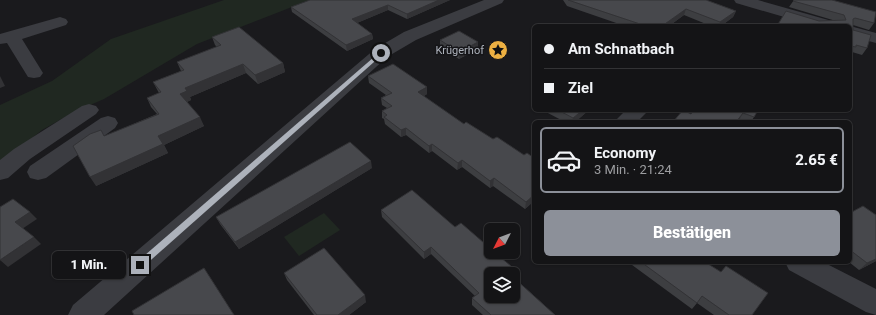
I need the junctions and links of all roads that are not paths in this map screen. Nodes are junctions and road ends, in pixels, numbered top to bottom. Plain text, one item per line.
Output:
1 (497, 0) edge
2 (741, 0) edge
3 (762, 3) edge
4 (60, 22) dead end
5 (827, 24) edge
6 (852, 32) edge
7 (6, 38) edge
8 (876, 38) edge
9 (34, 73) dead end
10 (89, 110) dead end
11 (636, 112) edge
12 (626, 120) edge
13 (108, 123) dead end
14 (0, 172) edge
15 (38, 172) dead end
16 (802, 264) edge
17 (876, 304) edge
18 (83, 315) edge

1 - 18 street
2 - 3 street
3 - 5 street
4 - 7 street
6 - 8 street
7 - 9 street
10 - 14 street
11 - 12 street
13 - 15 street
16 - 17 street

